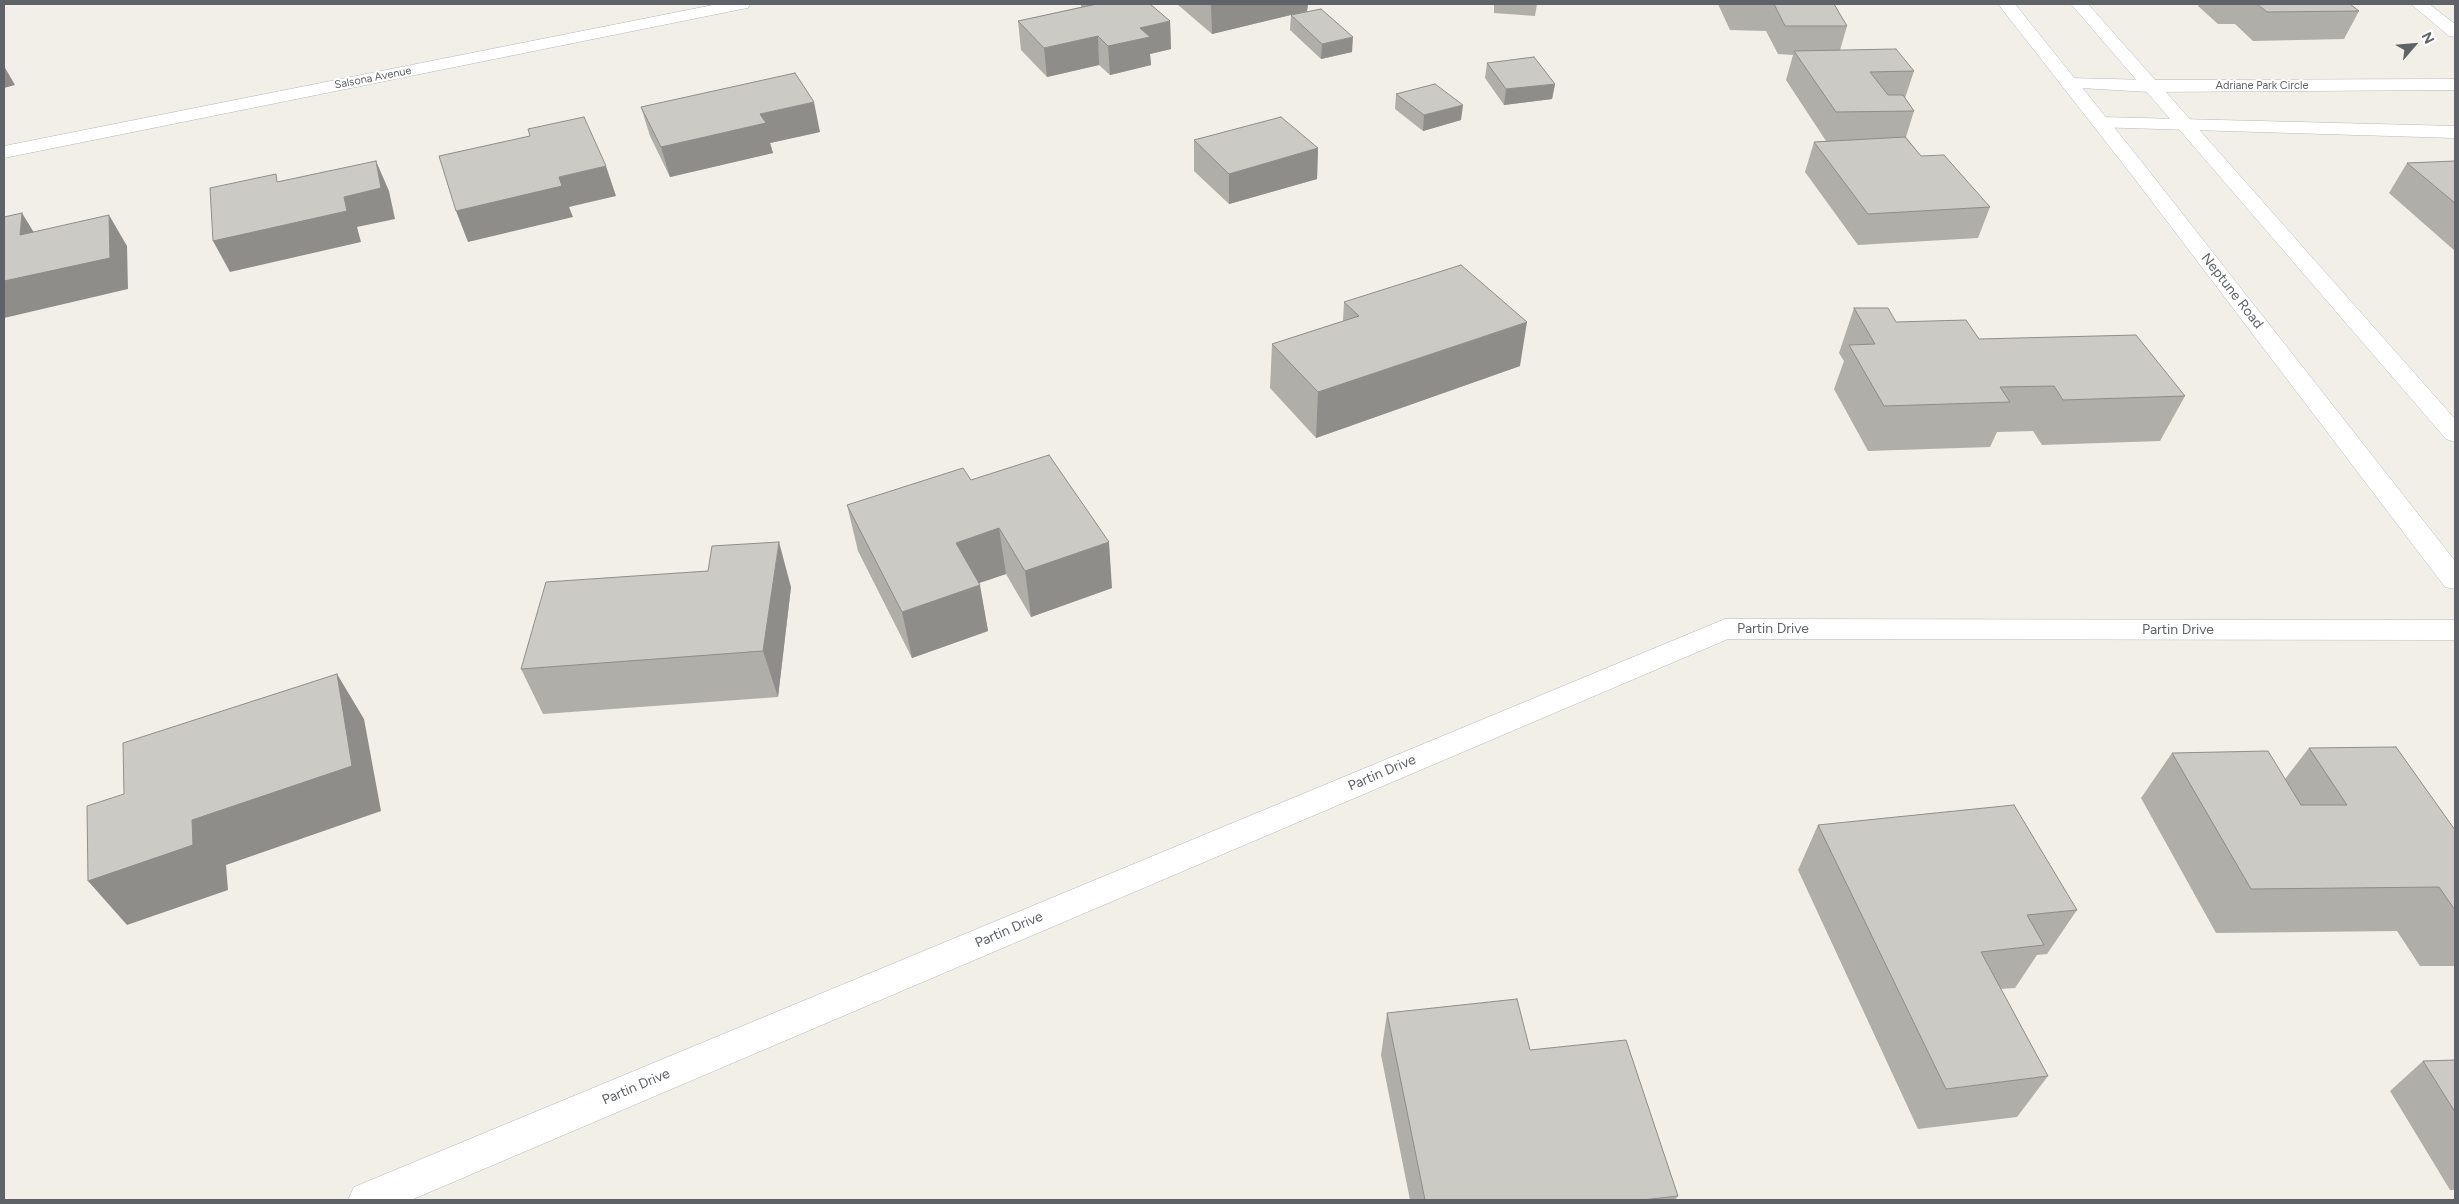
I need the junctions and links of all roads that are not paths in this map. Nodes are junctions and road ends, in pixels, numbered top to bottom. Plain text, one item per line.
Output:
1 (742, 4) edge
2 (2006, 4) edge
3 (2078, 4) edge
4 (2419, 4) edge
5 (2455, 32) edge
6 (2069, 83) junction
7 (2455, 85) edge
8 (2150, 86) junction
9 (2101, 123) junction
10 (2185, 127) junction
11 (2455, 132) edge
12 (4, 152) edge
13 (2455, 434) edge
14 (2455, 580) edge
15 (2455, 630) edge
16 (367, 1200) edge

1 - 12 street, Salsona Avenue
2 - 6 street, Neptune Road
3 - 8 street
4 - 5 street
6 - 8 street, Adriane Park Circle
6 - 9 street, Neptune Road
7 - 8 street, Adriane Park Circle
8 - 10 street
9 - 10 street
9 - 14 street, Neptune Road
10 - 11 street
10 - 13 street
15 - 16 street, Partin Drive

